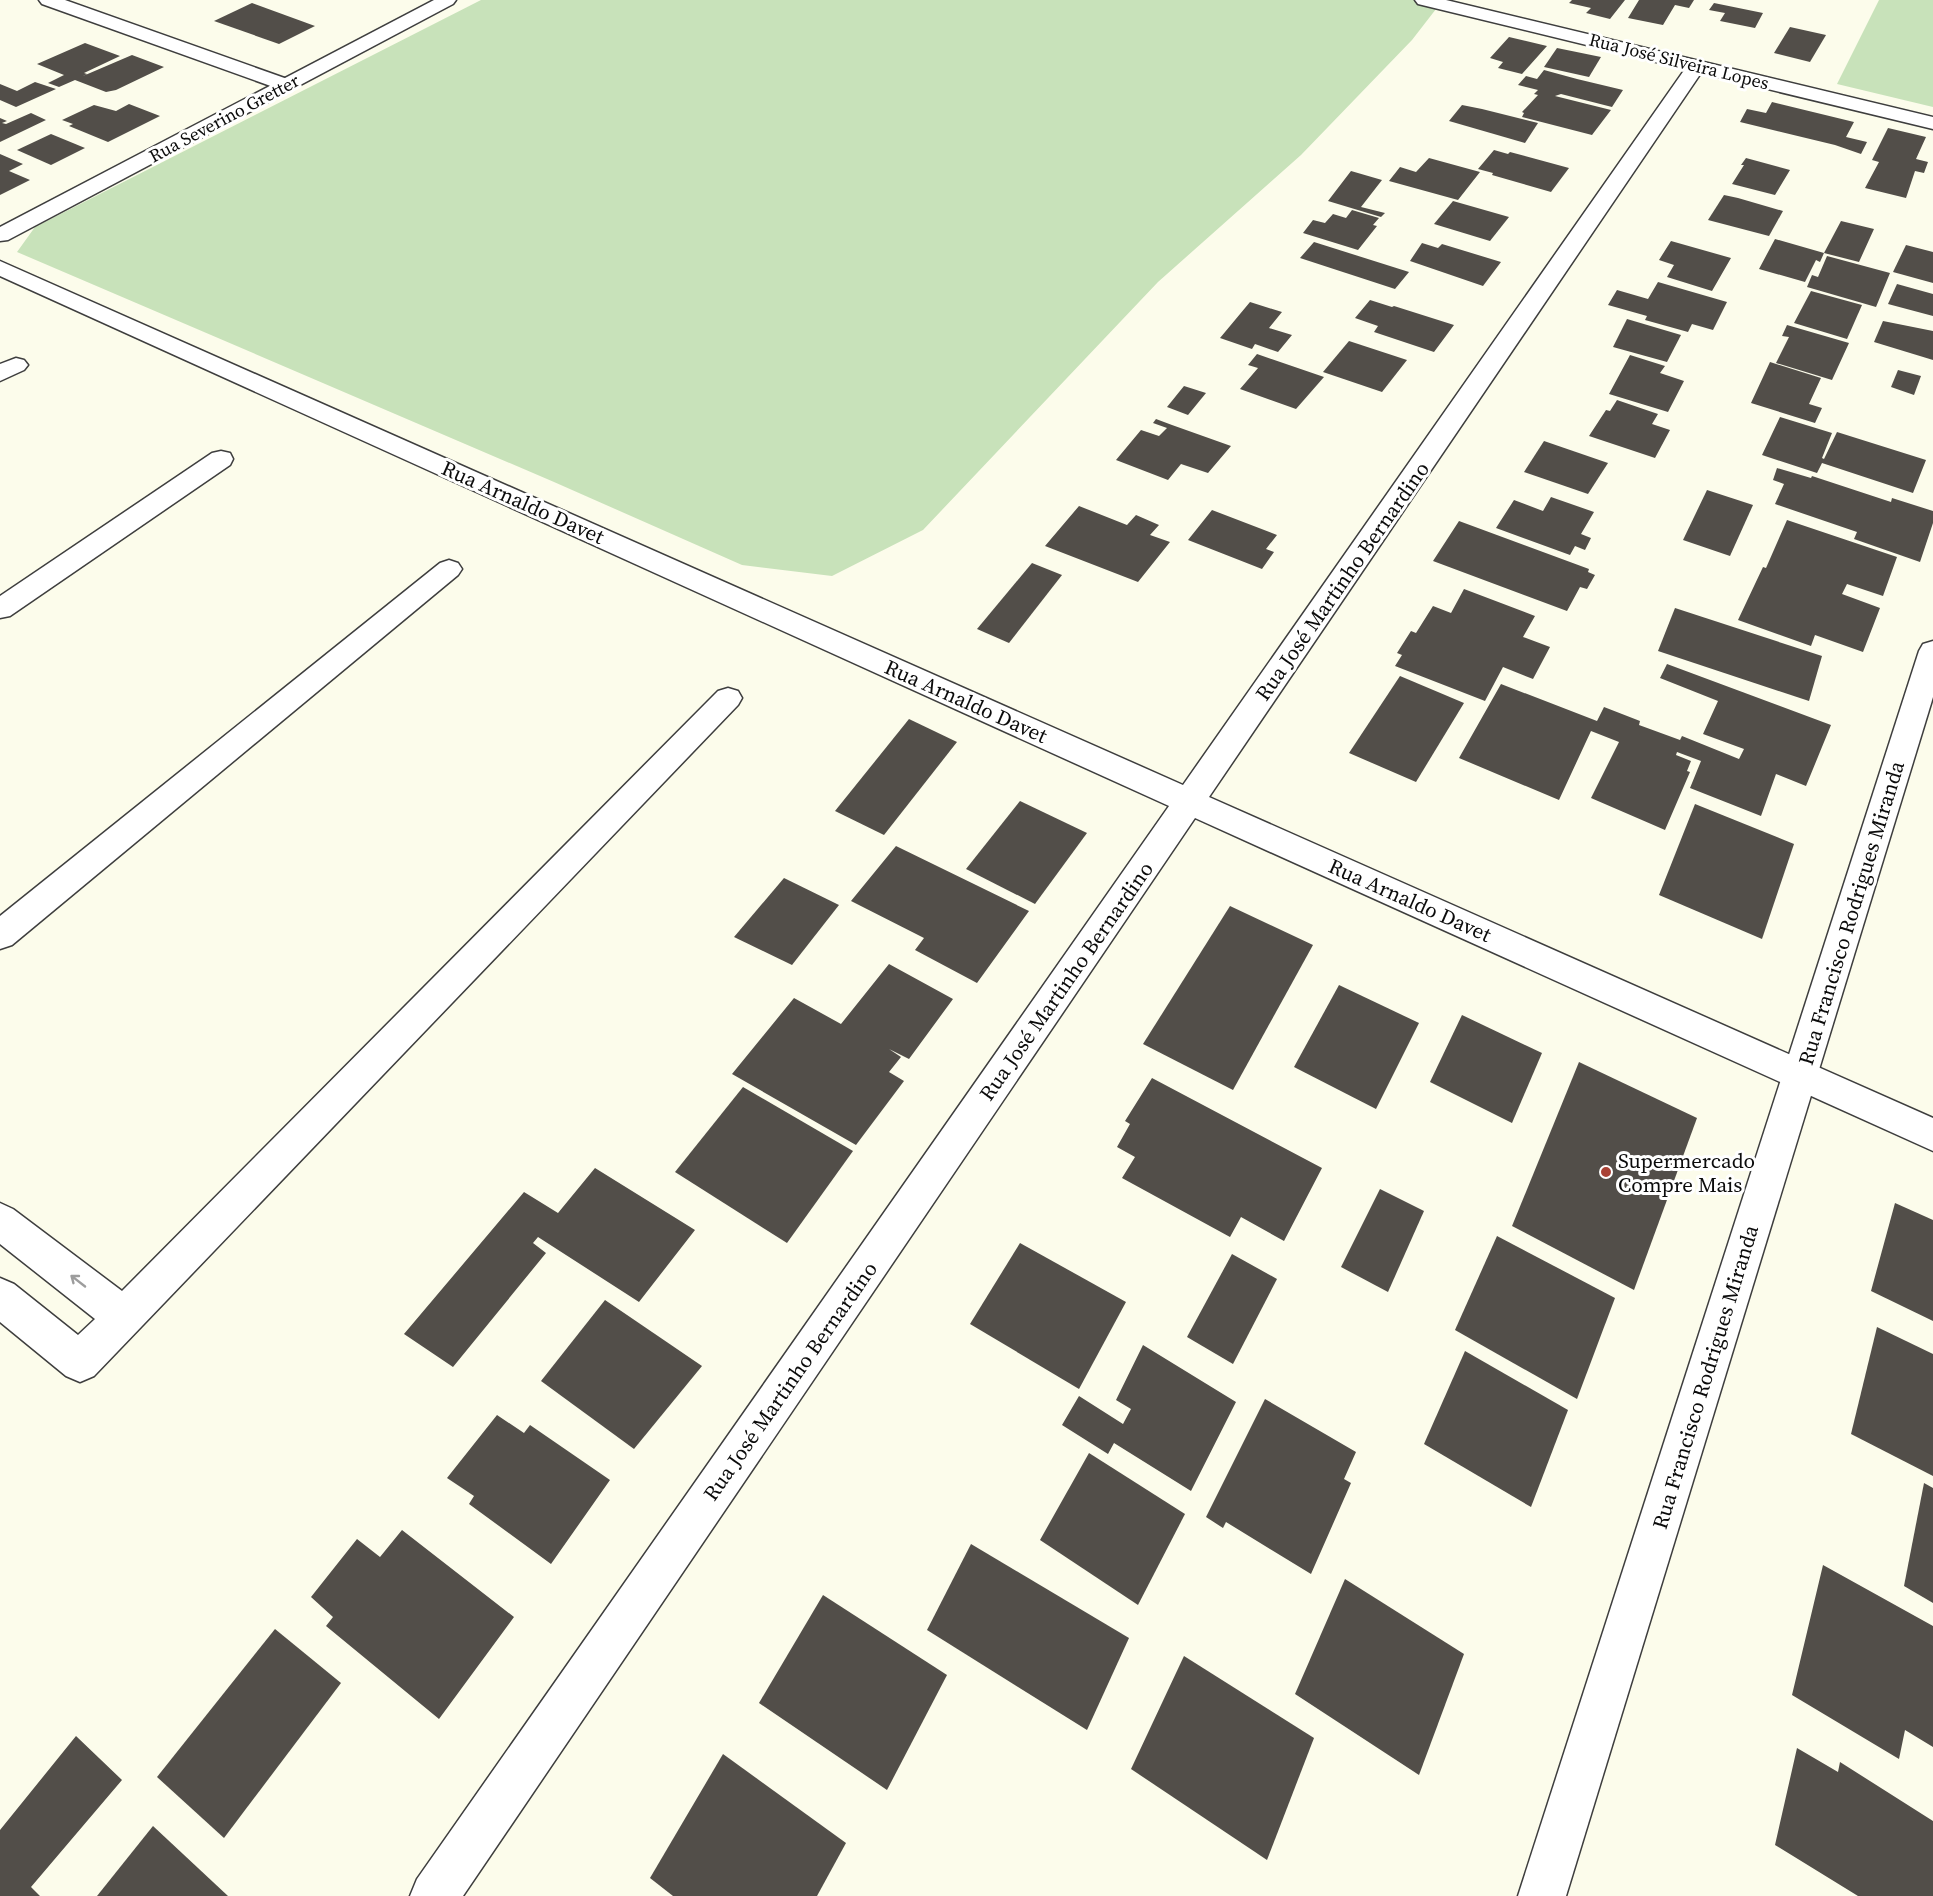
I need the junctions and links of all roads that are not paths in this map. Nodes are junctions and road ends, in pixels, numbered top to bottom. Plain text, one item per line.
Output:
1 (48, 0) edge
2 (447, 0) edge
3 (1424, 0) edge
4 (1697, 65) junction
5 (286, 85) junction
6 (1933, 123) edge
7 (0, 235) edge
8 (0, 268) edge
9 (221, 459) dead end
10 (449, 569) dead end
11 (0, 609) edge
12 (1933, 651) edge
13 (728, 698) dead end
14 (1190, 801) junction
15 (0, 935) edge
16 (1800, 1075) junction
17 (1933, 1135) edge
18 (0, 1221) edge
19 (0, 1297) edge
20 (124, 1317) junction
21 (434, 1896) edge
22 (1542, 1896) edge

1 - 5 street
2 - 5 street, Rua Severino Gretter
3 - 4 street, Rua José Silveira Lopes
4 - 6 street, Rua José Silveira Lopes
4 - 14 street, Rua José Martinho Bernardino
5 - 7 street, Rua Severino Gretter
8 - 14 street, Rua Arnaldo Davet
9 - 11 street
10 - 15 street
12 - 16 street, Rua Francisco Rodrigues Miranda
13 - 20 street
14 - 16 street, Rua Arnaldo Davet
14 - 21 street, Rua José Martinho Bernardino
16 - 17 street, Rua Arnaldo Davet
16 - 22 street, Rua Francisco Rodrigues Miranda
20 -> 18 street
19 - 20 street

